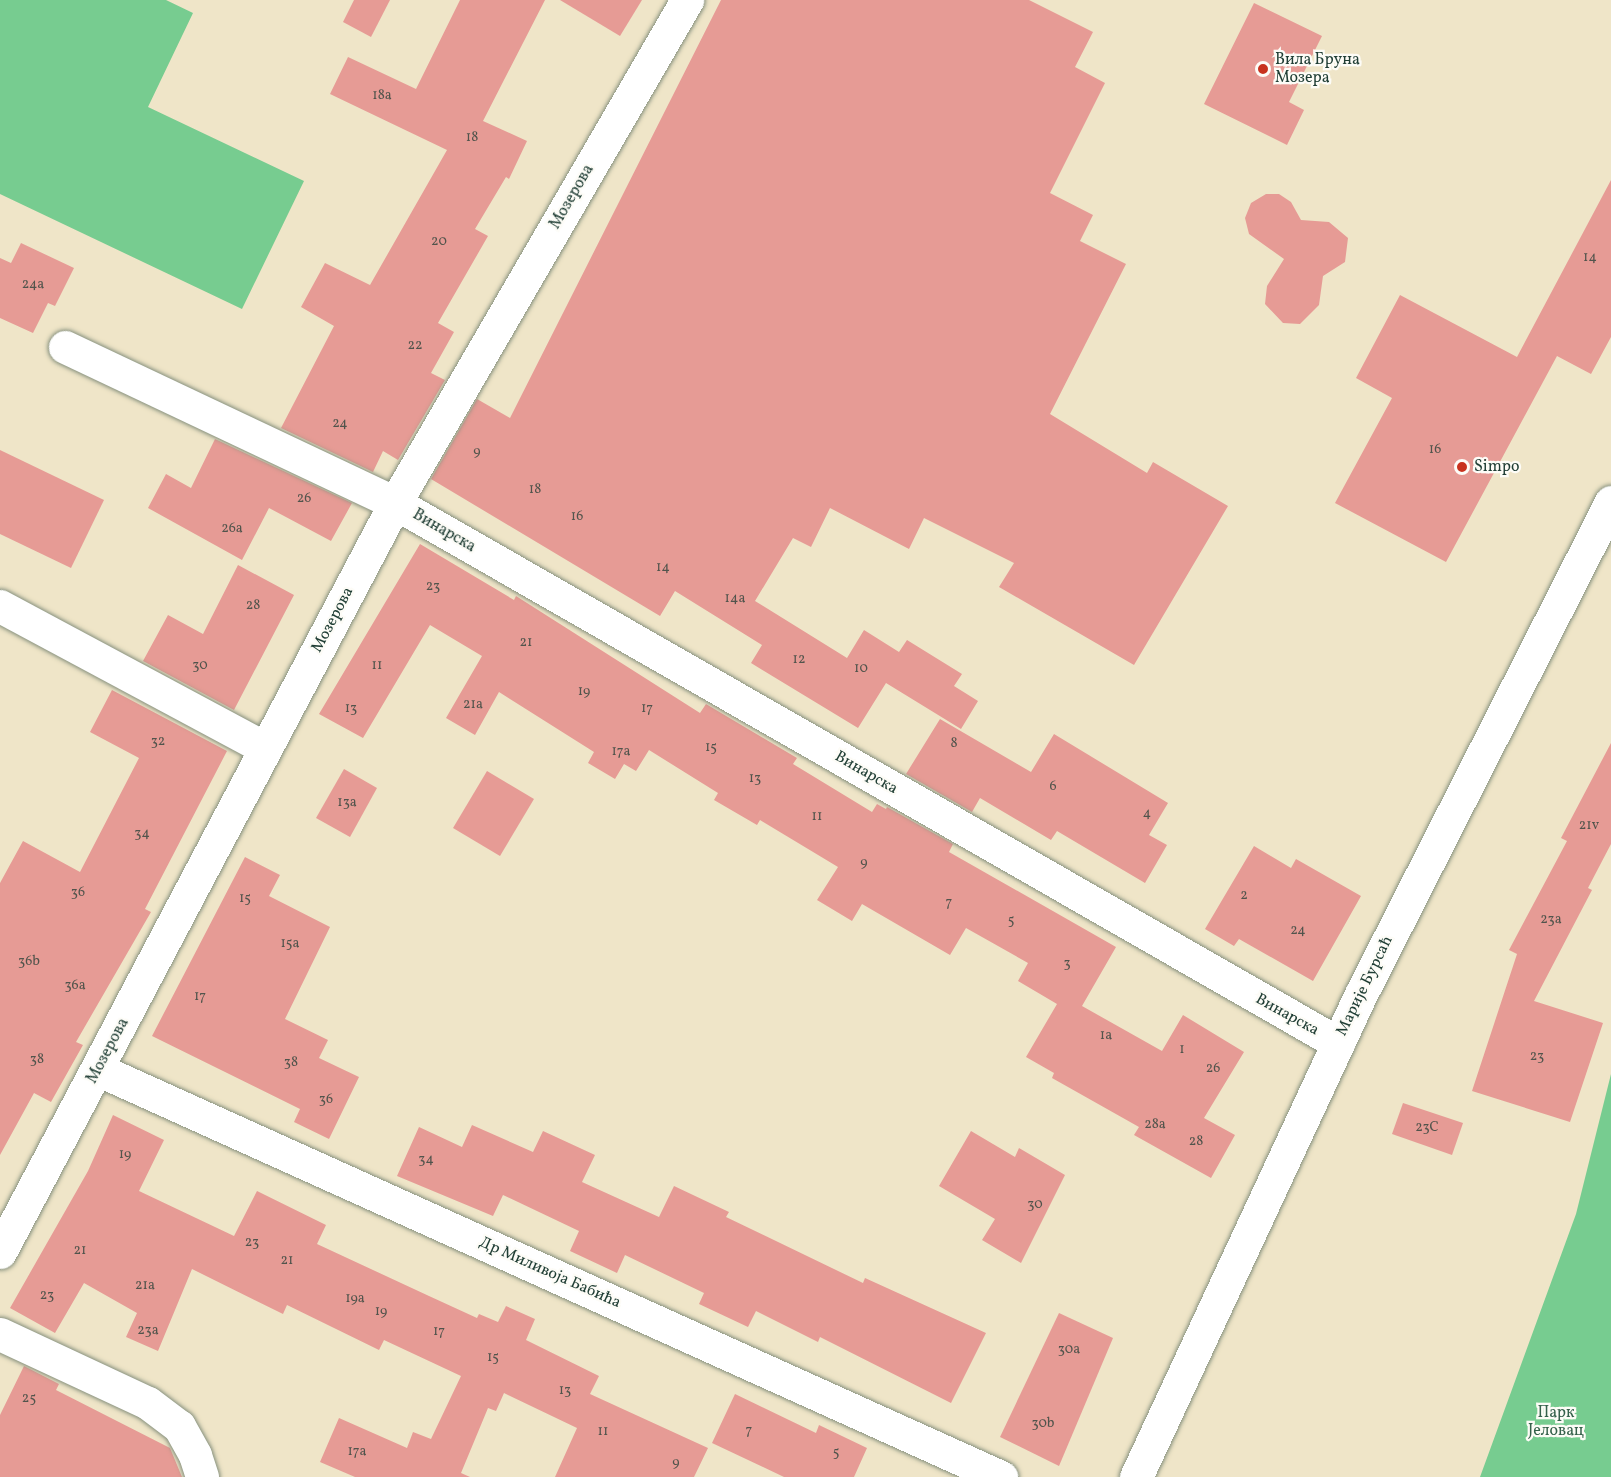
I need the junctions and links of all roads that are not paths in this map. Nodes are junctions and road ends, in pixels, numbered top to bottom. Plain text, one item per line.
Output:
1 (687, 0) edge
2 (65, 346) dead end
3 (1611, 502) edge
4 (394, 503) junction
5 (0, 606) edge
6 (266, 748) junction
7 (1338, 1043) junction
8 (99, 1070) junction
9 (0, 1252) edge
10 (0, 1334) edge
11 (202, 1477) edge
12 (1002, 1477) edge
13 (1136, 1477) edge

1 - 4 street, Мозерова
2 - 4 street, Винарска
3 - 7 street, Марије Бурсаћ
4 - 6 street, Мозерова
4 - 7 street, Винарска
5 - 6 street
6 - 8 street, Мозерова
7 - 13 street, Марије Бурсаћ
8 - 9 street, Мозерова
8 - 12 street, Др Миливоја Бабића
10 - 11 street

